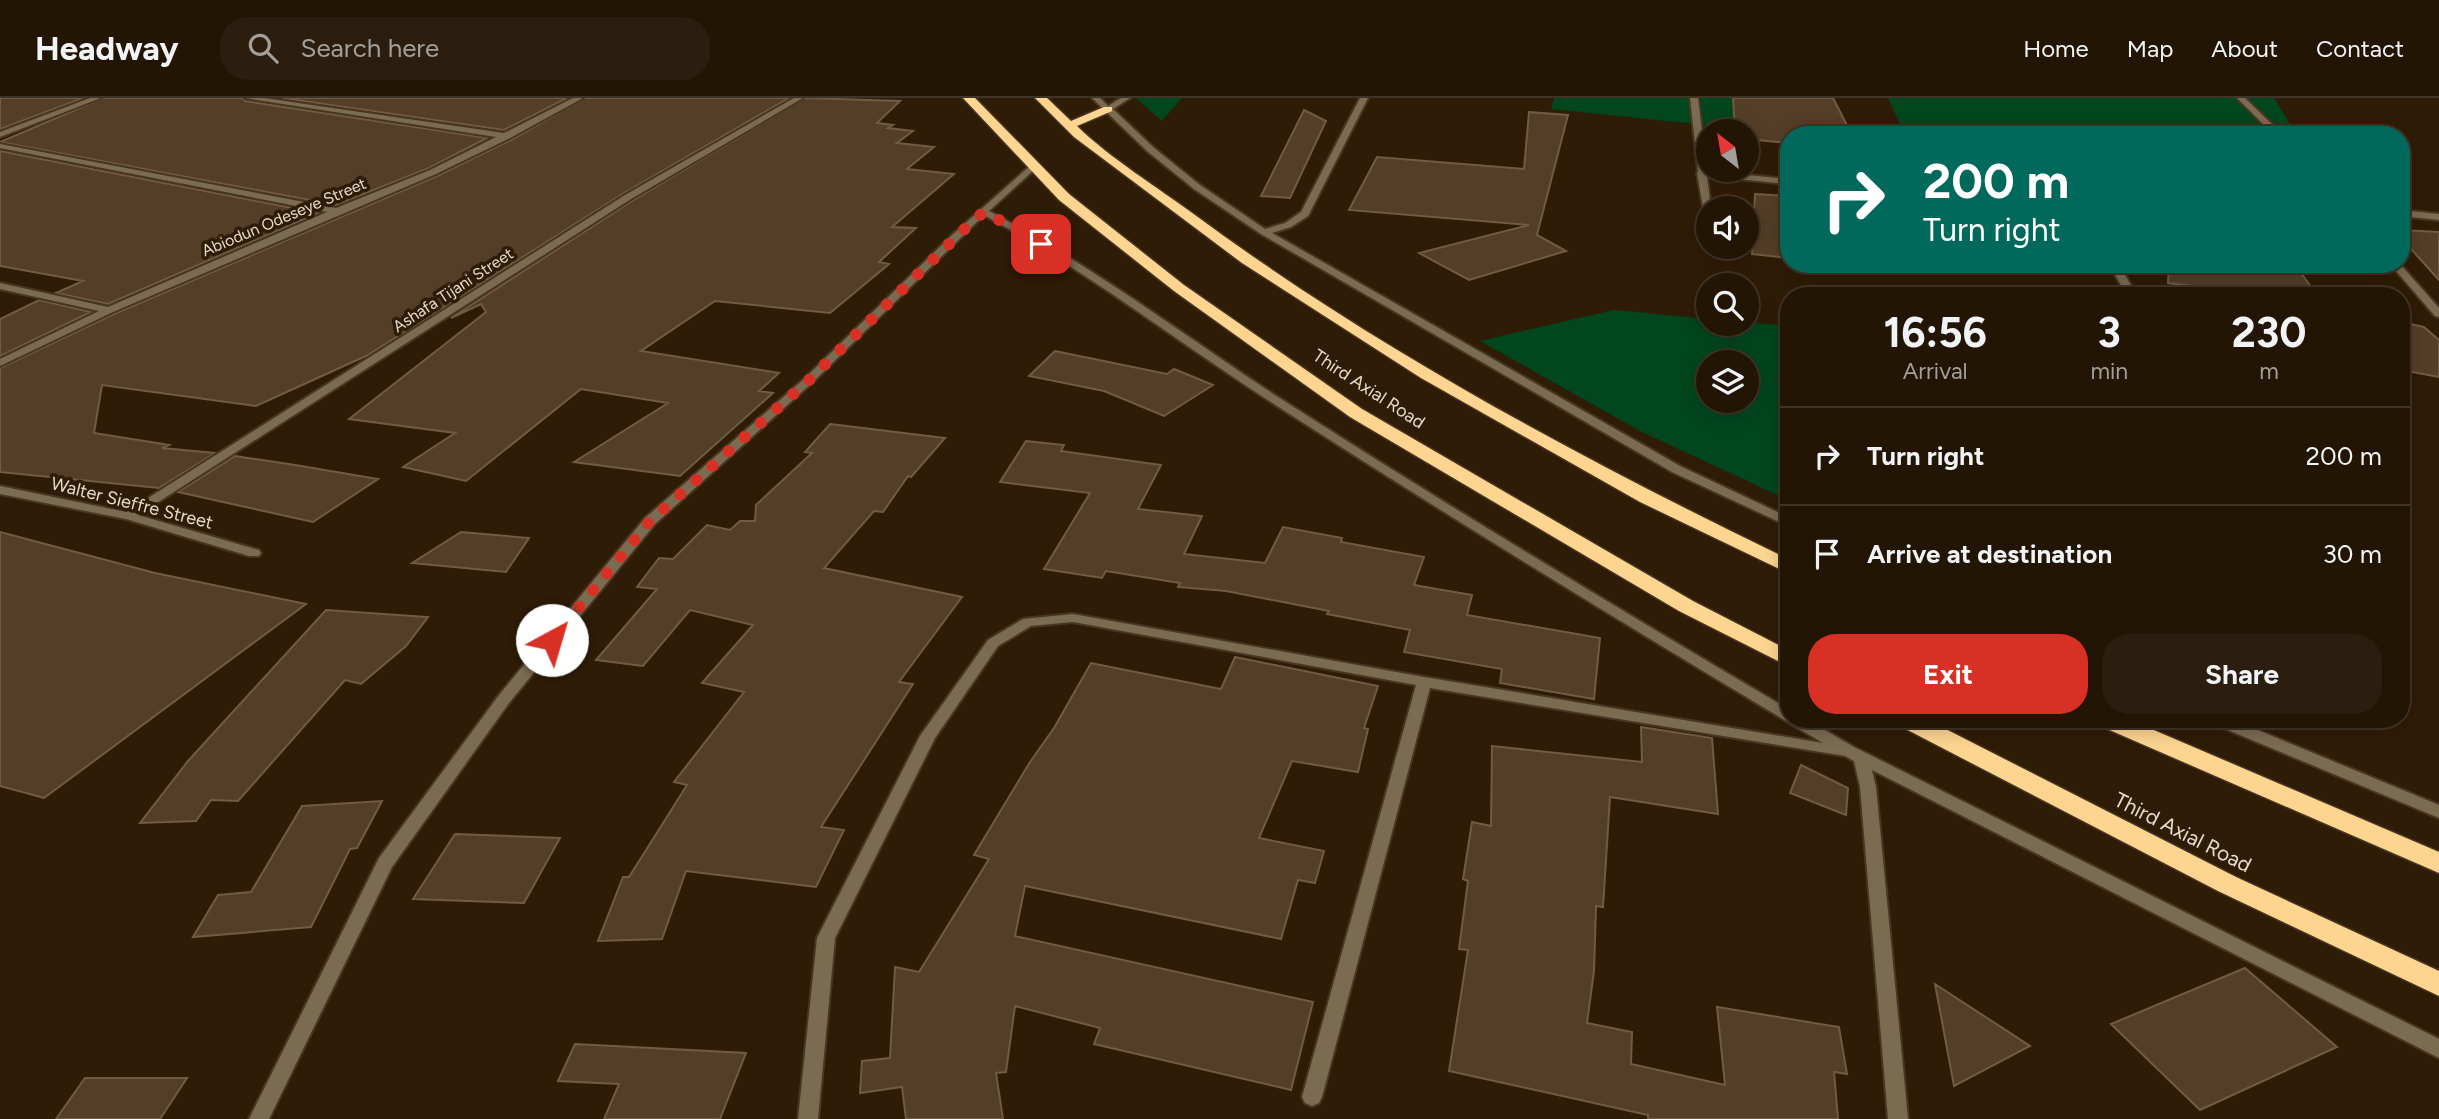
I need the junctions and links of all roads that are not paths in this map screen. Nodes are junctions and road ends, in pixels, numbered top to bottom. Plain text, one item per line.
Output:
1 (97, 98) edge
2 (250, 98) edge
3 (579, 98) edge
4 (799, 98) edge
5 (969, 98) edge
6 (1041, 98) edge
7 (1096, 98) edge
8 (1126, 98) edge
9 (1364, 98) edge
10 (1694, 98) edge
11 (2241, 98) edge
12 (1108, 109) junction
13 (1696, 119) edge
14 (1068, 126) junction
15 (2269, 126) edge
16 (0, 135) edge
17 (508, 136) junction
18 (0, 146) edge
19 (1032, 167) junction
20 (1759, 179) edge
21 (1780, 181) edge
22 (337, 211) junction
23 (985, 212) junction
24 (2410, 214) edge
25 (2439, 217) edge
26 (1264, 232) junction
27 (2403, 273) edge
28 (0, 286) edge
29 (109, 310) junction
30 (2439, 314) edge
31 (0, 363) edge
32 (0, 490) edge
33 (128, 516) junction
34 (1780, 518) edge
35 (254, 553) dead end
36 (1780, 563) edge
37 (1780, 655) edge
38 (1424, 682) junction
39 (1780, 711) edge
40 (1809, 728) edge
41 (1924, 728) edge
42 (2127, 728) edge
43 (2238, 728) edge
44 (1854, 754) junction
45 (2439, 812) edge
46 (2439, 863) edge
47 (2439, 984) edge
48 (2439, 1049) edge
49 (1312, 1097) dead end
50 (259, 1119) edge
51 (808, 1119) edge
52 (1898, 1119) edge

1 - 16 street
2 - 17 street
3 - 17 street, Abiodun Odeseye Street
4 - 33 street, Ashafa Tijani Street
5 - 19 highway, Third Axial Road
6 - 14 highway
7 - 12 street
8 - 12 street
9 - 26 street
10 - 13 street
11 - 15 street
12 - 14 highway
12 - 26 street
14 - 36 highway
17 - 22 street, Abiodun Odeseye Street
18 - 22 street
19 - 23 street
19 - 37 highway, Third Axial Road
20 - 21 street
22 - 29 street, Abiodun Odeseye Street
23 - 39 street
23 - 50 street
24 - 25 street
26 - 34 street
27 - 30 street
28 - 29 street
29 - 31 street, Abiodun Odeseye Street
32 - 33 street, Walter Sieffre Street
33 - 35 street, Walter Sieffre Street
38 - 44 street
38 - 49 street
38 - 51 street
40 - 44 street
41 - 47 highway, Third Axial Road
42 - 46 highway
43 - 45 street
44 - 48 street
44 - 52 street

